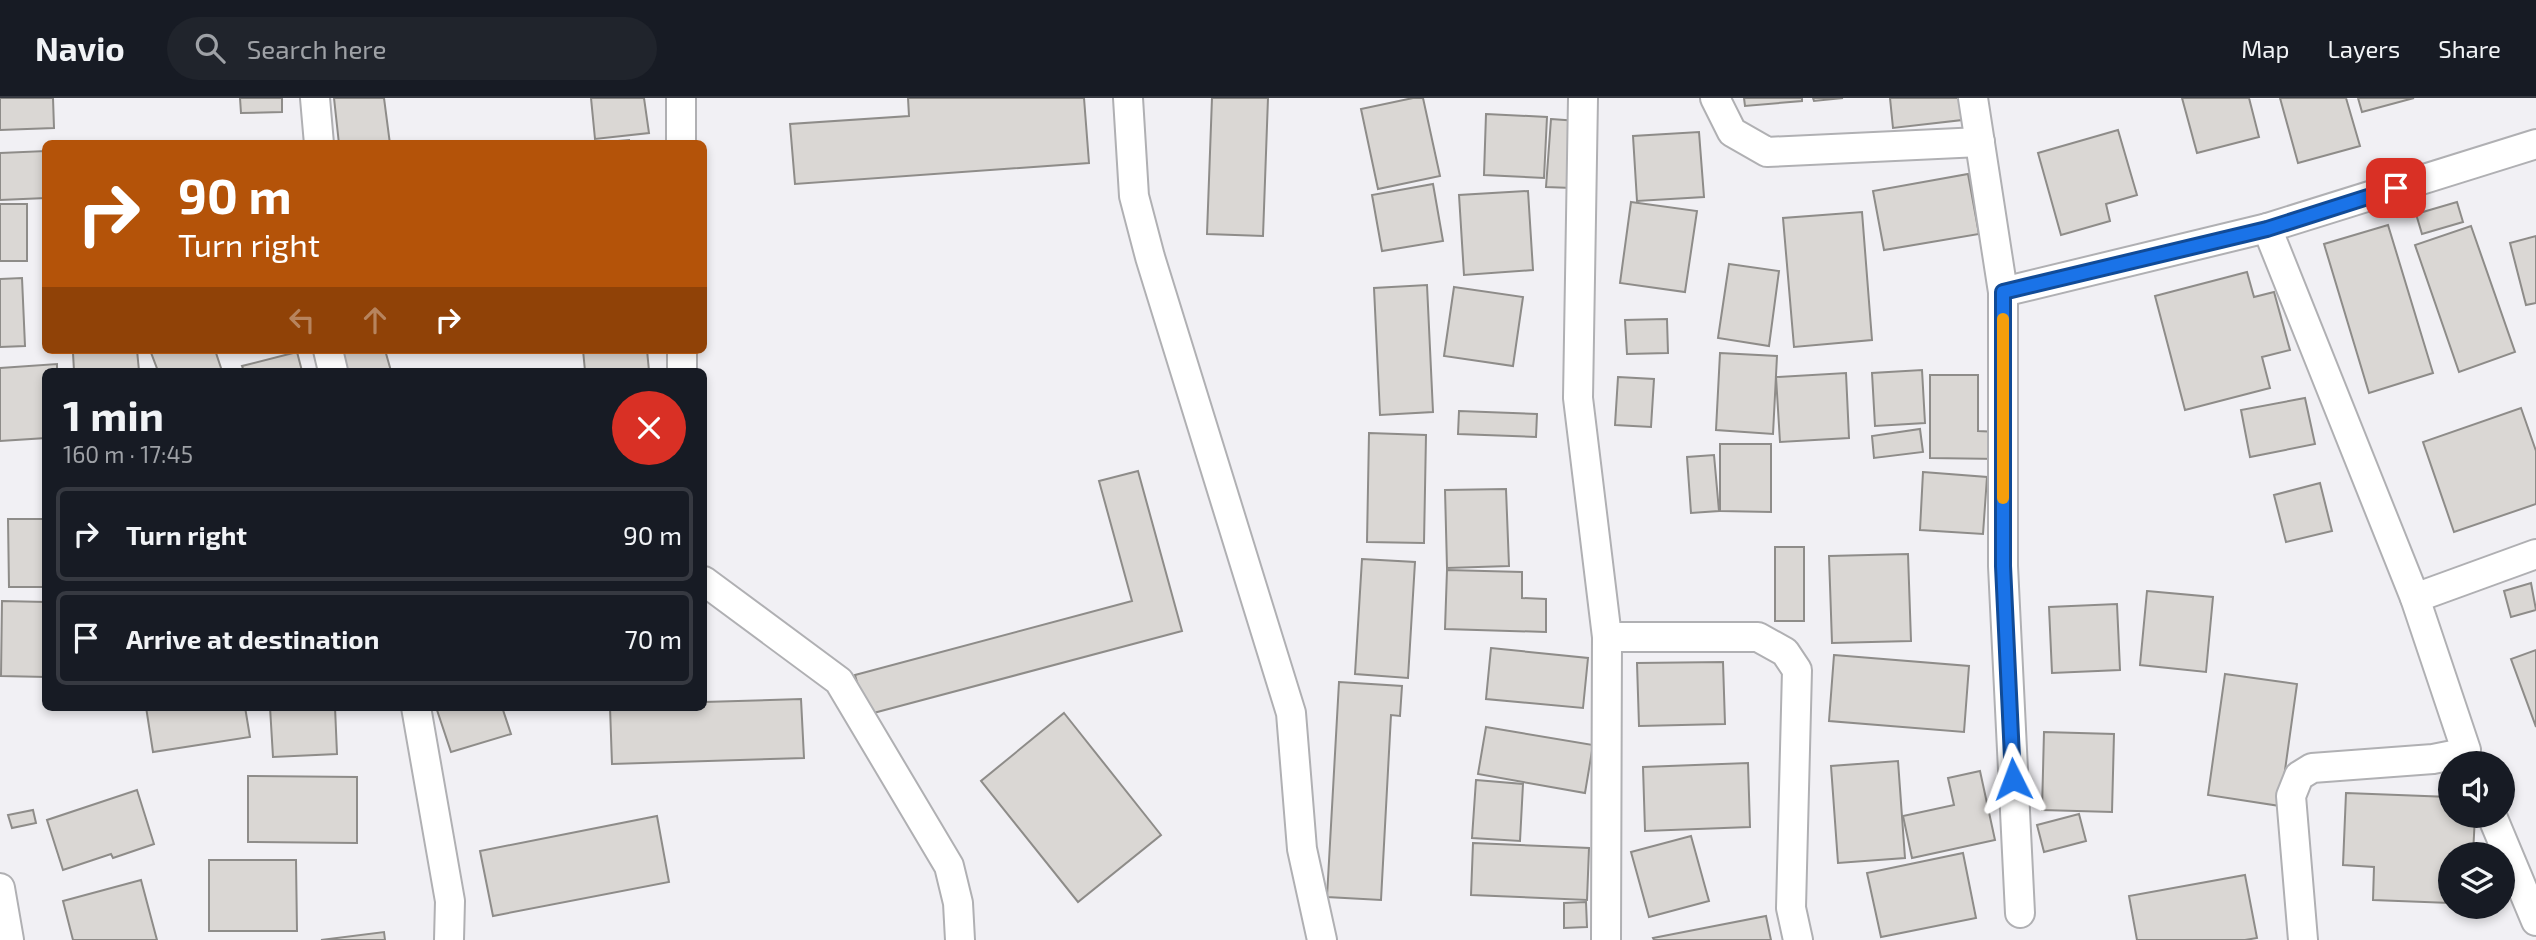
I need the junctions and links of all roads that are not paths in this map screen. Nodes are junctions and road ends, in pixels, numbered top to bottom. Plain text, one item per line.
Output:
1 (315, 98) edge
2 (681, 98) edge
3 (1128, 98) edge
4 (1583, 98) edge
5 (1715, 98) edge
6 (1973, 98) edge
7 (319, 140) edge
8 (681, 140) edge
9 (1980, 142) junction
10 (2536, 144) edge
11 (2267, 229) junction
12 (2003, 292) junction
13 (2536, 555) edge
14 (707, 583) edge
15 (2415, 598) junction
16 (1607, 637) junction
17 (417, 711) edge
18 (2466, 751) edge
19 (2438, 757) edge
20 (2498, 828) edge
21 (1, 894) edge
22 (2020, 913) dead end
23 (2536, 921) edge
24 (9, 940) edge
25 (450, 940) edge
26 (960, 940) edge
27 (1322, 940) edge
28 (1606, 940) edge
29 (1798, 940) edge
30 (2303, 940) edge

1 - 7 street
2 - 8 street
3 - 27 street
4 - 16 street
5 - 9 street
6 - 9 street
9 - 12 street
10 - 11 street
11 - 12 street
11 - 15 street
12 - 22 street
13 - 15 street
14 - 26 street
15 - 18 street
16 - 28 street
16 - 29 street
17 - 25 street
19 - 30 street
20 - 23 street
21 - 24 street

